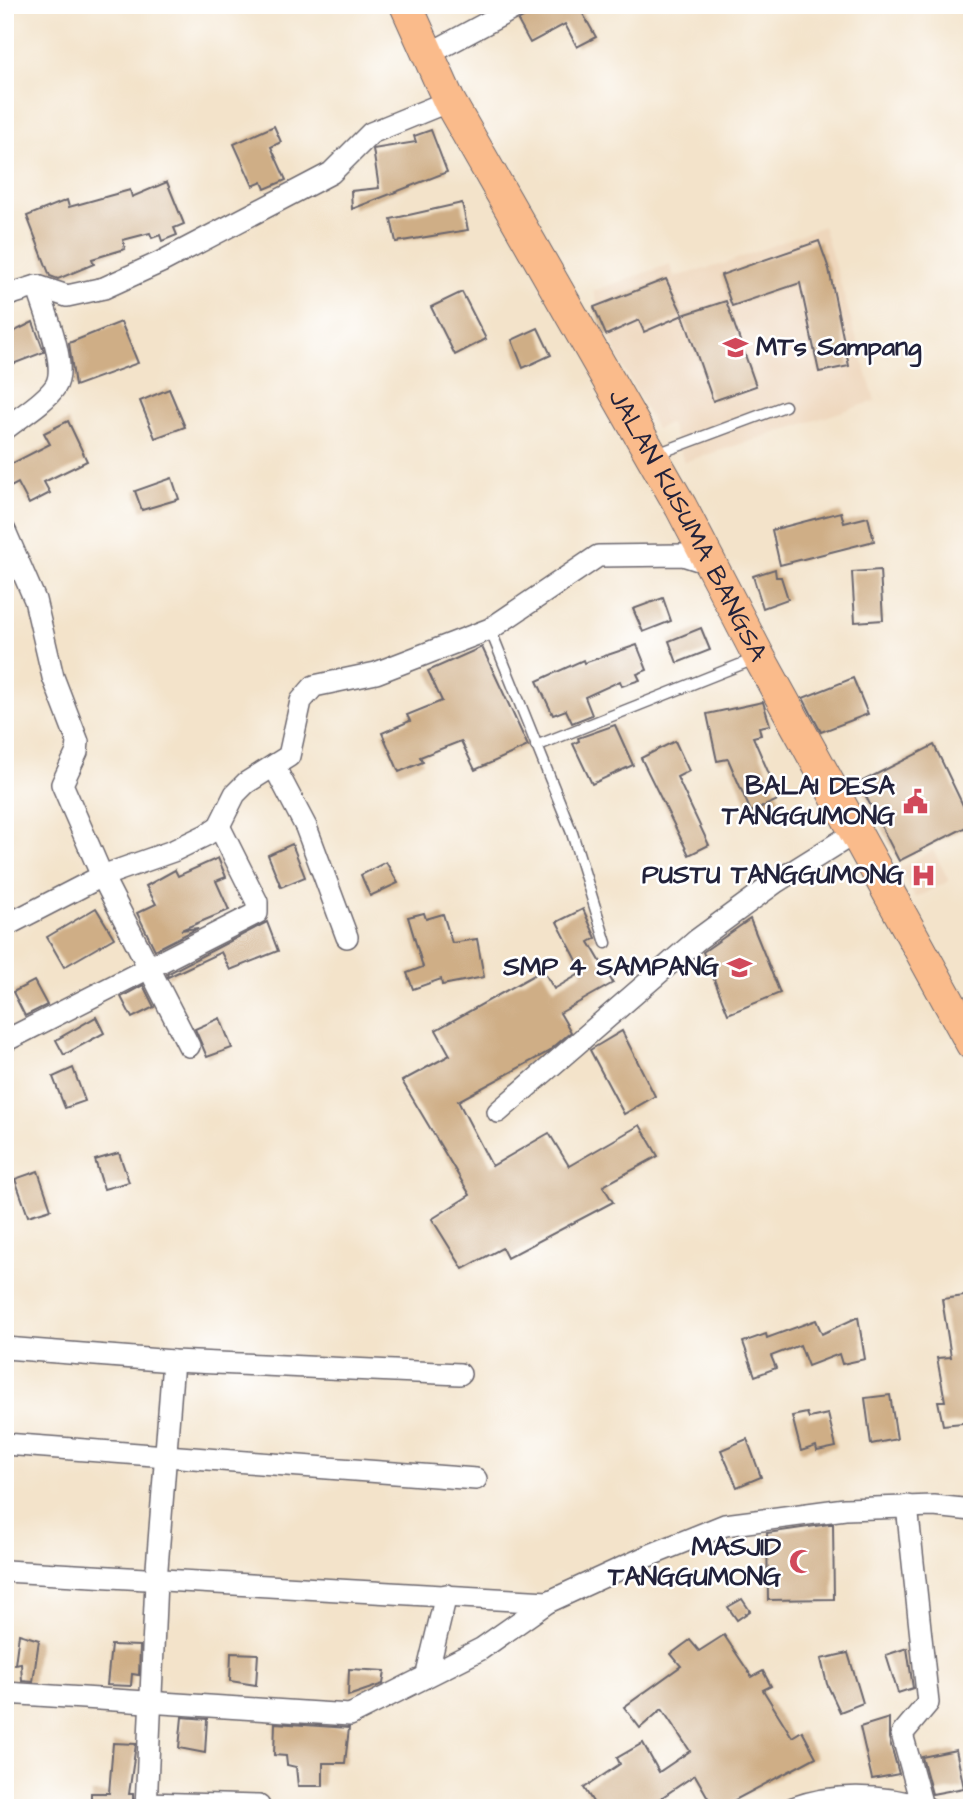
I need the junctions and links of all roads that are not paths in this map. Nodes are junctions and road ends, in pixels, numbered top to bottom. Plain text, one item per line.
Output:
1 (406, 5) edge
2 (520, 5) edge
3 (429, 54) junction
4 (449, 101) junction
5 (37, 286) junction
6 (5, 296) edge
7 (785, 406) dead end
8 (5, 429) edge
9 (652, 456) junction
10 (5, 531) edge
11 (708, 563) junction
12 (490, 629) junction
13 (759, 657) junction
14 (536, 746) junction
15 (274, 766) junction
16 (219, 826) junction
17 (856, 832) junction
18 (102, 876) junction
19 (5, 926) edge
20 (347, 937) dead end
21 (606, 943) dead end
22 (149, 966) junction
23 (5, 1041) edge
24 (972, 1044) edge
25 (189, 1046) dead end
26 (498, 1112) dead end
27 (5, 1348) edge
28 (173, 1361) junction
29 (460, 1374) dead end
30 (5, 1444) edge
31 (166, 1455) junction
32 (476, 1479) dead end
33 (907, 1506) junction
34 (972, 1510) edge
35 (5, 1571) edge
36 (156, 1581) junction
37 (446, 1595) junction
38 (548, 1602) junction
39 (427, 1674) junction
40 (5, 1693) edge
41 (152, 1703) junction
42 (146, 1805) edge
43 (259, 1806) edge
44 (924, 1807) edge
45 (793, 1808) edge

1 - 3 main road, JALAN KUSUMA BANGSA
2 - 3 street
3 - 4 main road, JALAN KUSUMA BANGSA
4 - 5 street
4 - 9 main road, JALAN KUSUMA BANGSA
5 - 6 street
5 - 8 street
7 - 9 lane
9 - 11 main road, JALAN KUSUMA BANGSA
10 - 18 street
11 - 12 street
11 - 13 main road, JALAN KUSUMA BANGSA
12 - 14 lane
12 - 15 street
13 - 14 lane
13 - 17 main road, JALAN KUSUMA BANGSA
14 - 21 lane
15 - 16 street
15 - 20 street
16 - 18 street
16 - 22 street
17 - 24 main road, JALAN KUSUMA BANGSA
17 - 26 street
18 - 19 street
18 - 22 street
22 - 23 street
22 - 25 street
27 - 28 street
28 - 29 street
28 - 31 street
30 - 31 street
31 - 32 street
31 - 36 street
33 - 34 street
33 - 38 street
33 - 44 street
35 - 36 street
36 - 37 street
36 - 41 street
37 - 38 street
37 - 39 street
38 - 39 street
39 - 41 street
40 - 41 street
41 - 42 street
42 - 43 street
44 - 45 street

